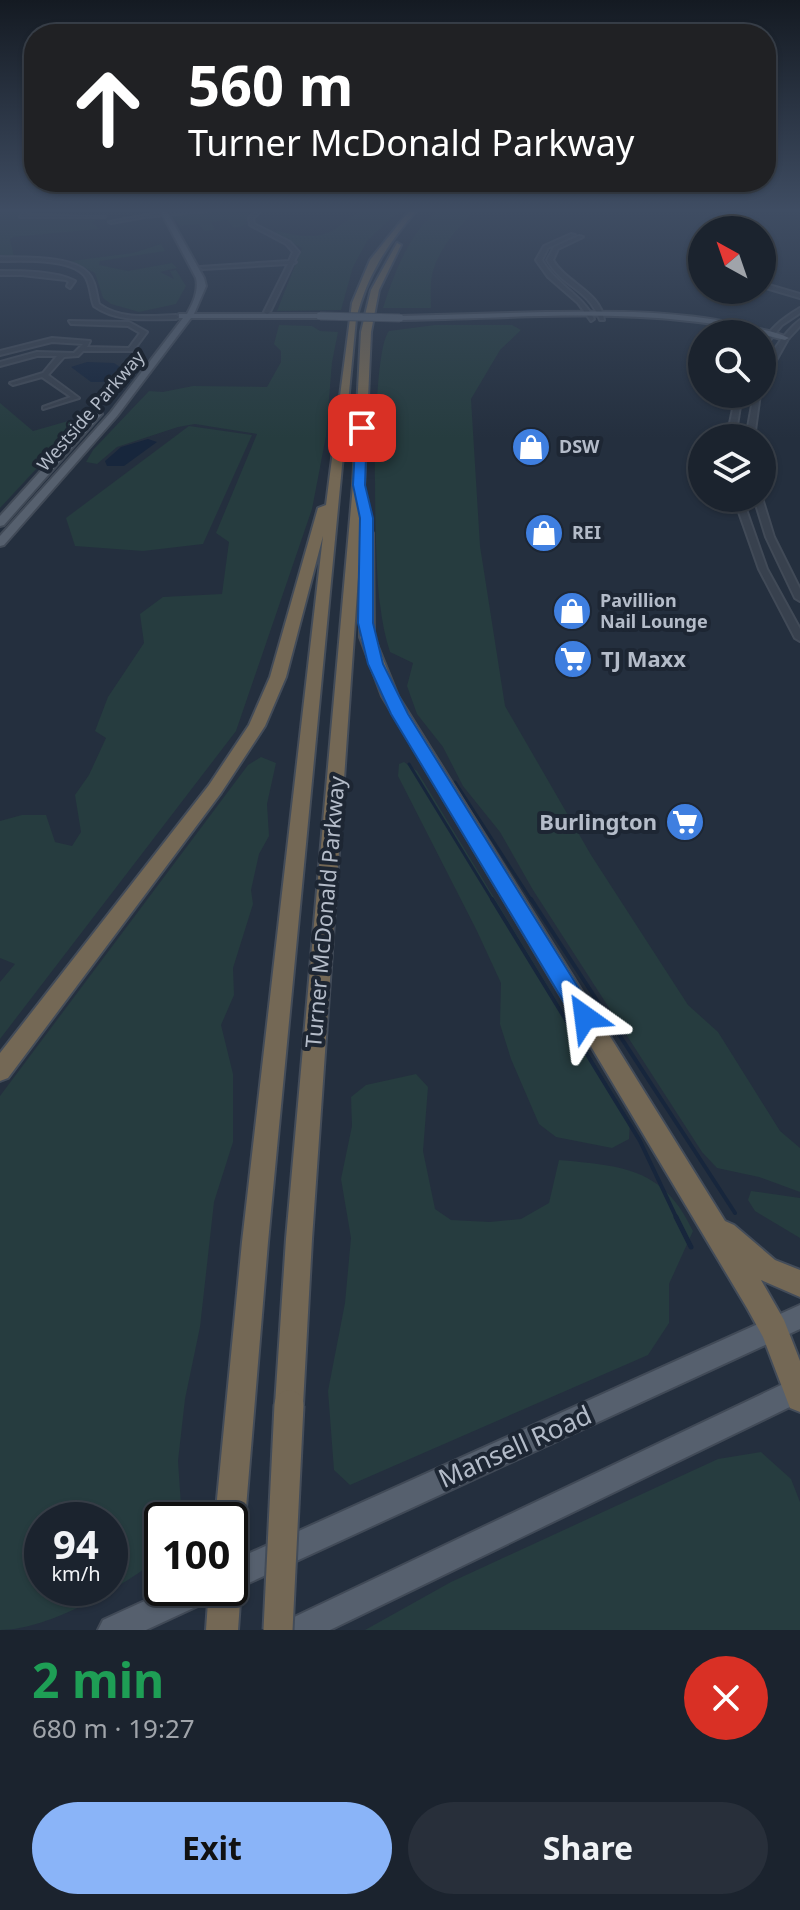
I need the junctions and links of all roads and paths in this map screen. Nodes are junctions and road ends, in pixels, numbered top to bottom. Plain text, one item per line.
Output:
1 (90, 286) edge
2 (201, 286) edge
3 (280, 286) edge
4 (363, 286) edge
5 (378, 286) edge
6 (564, 286) edge
7 (577, 286) edge
8 (191, 288) dead end
9 (776, 291) edge
10 (800, 297) edge
11 (800, 310) edge
12 (81, 311) dead end
13 (107, 312) junction
14 (267, 312) junction
15 (252, 316) junction
16 (280, 316) junction
17 (176, 317) junction
18 (590, 317) junction
19 (602, 317) junction
20 (187, 318) junction
21 (320, 319) junction
22 (690, 320) edge
23 (88, 321) junction
24 (71, 322) junction
25 (800, 322) edge
26 (688, 324) edge
27 (776, 328) edge
28 (776, 336) edge
29 (785, 338) junction
30 (55, 340) junction
31 (72, 340) junction
32 (83, 349) junction
33 (166, 351) junction
34 (0, 353) edge
35 (776, 354) edge
36 (62, 355) junction
37 (11, 361) junction
38 (0, 364) edge
39 (43, 375) junction
40 (33, 377) junction
41 (13, 383) dead end
42 (67, 401) junction
43 (45, 408) dead end
44 (334, 483) junction
45 (359, 485) junction
46 (743, 512) edge
47 (762, 512) edge
48 (0, 523) edge
49 (0, 543) edge
50 (800, 598) edge
51 (800, 638) edge
52 (0, 1071) edge
53 (708, 1218) junction
54 (800, 1284) edge
55 (800, 1317) edge
56 (774, 1330) junction
57 (799, 1392) edge
58 (231, 1502) edge
59 (248, 1569) edge
60 (164, 1606) edge
61 (224, 1606) edge
62 (153, 1611) junction
63 (113, 1630) edge
64 (129, 1630) edge
65 (222, 1630) edge
66 (278, 1630) edge
67 (298, 1630) edge

1 - 13 street
2 - 20 main road, Westside Parkway
3 - 14 street
4 - 44 highway, Turner McDonald Parkway
5 - 45 highway, Turner McDonald Parkway
6 - 18 street
7 - 19 street
8 - 17 main road, Westside Parkway
9 - 10 street
11 - 27 street
12 - 24 street
13 - 17 street
13 - 23 street
14 - 15 street
14 - 16 street
15 - 16 main road
15 - 20 main road
16 - 21 main road
17 - 20 main road
17 - 33 main road
17 - 48 main road, Westside Parkway
18 - 19 main road
18 - 21 main road, bridge
19 - 22 main road
19 - 26 main road
20 - 21 main road
20 - 33 main road, Westside Parkway
23 - 24 street
23 - 31 street
23 - 32 street
24 - 30 street
25 - 29 street
28 - 29 main road
29 - 35 street
30 - 31 street
30 - 34 street
31 - 32 street
32 - 36 street
33 - 49 main road, Westside Parkway
34 - 37 street
36 - 37 street
36 - 39 street
37 - 38 street
39 - 40 street
39 - 42 street
40 - 41 street
40 - 42 street
42 - 43 street
44 - 52 highway
44 - 58 highway, Turner McDonald Parkway
45 - 53 highway
45 - 66 highway, Turner McDonald Parkway, bridge
46 - 51 street
47 - 50 street
53 - 54 highway
53 - 56 highway
55 - 56 main road, Mansell Road
56 - 57 highway
56 - 59 main road, Mansell Road
57 - 67 main road
60 - 62 main road
61 - 65 highway
62 - 63 main road
62 - 64 main road

